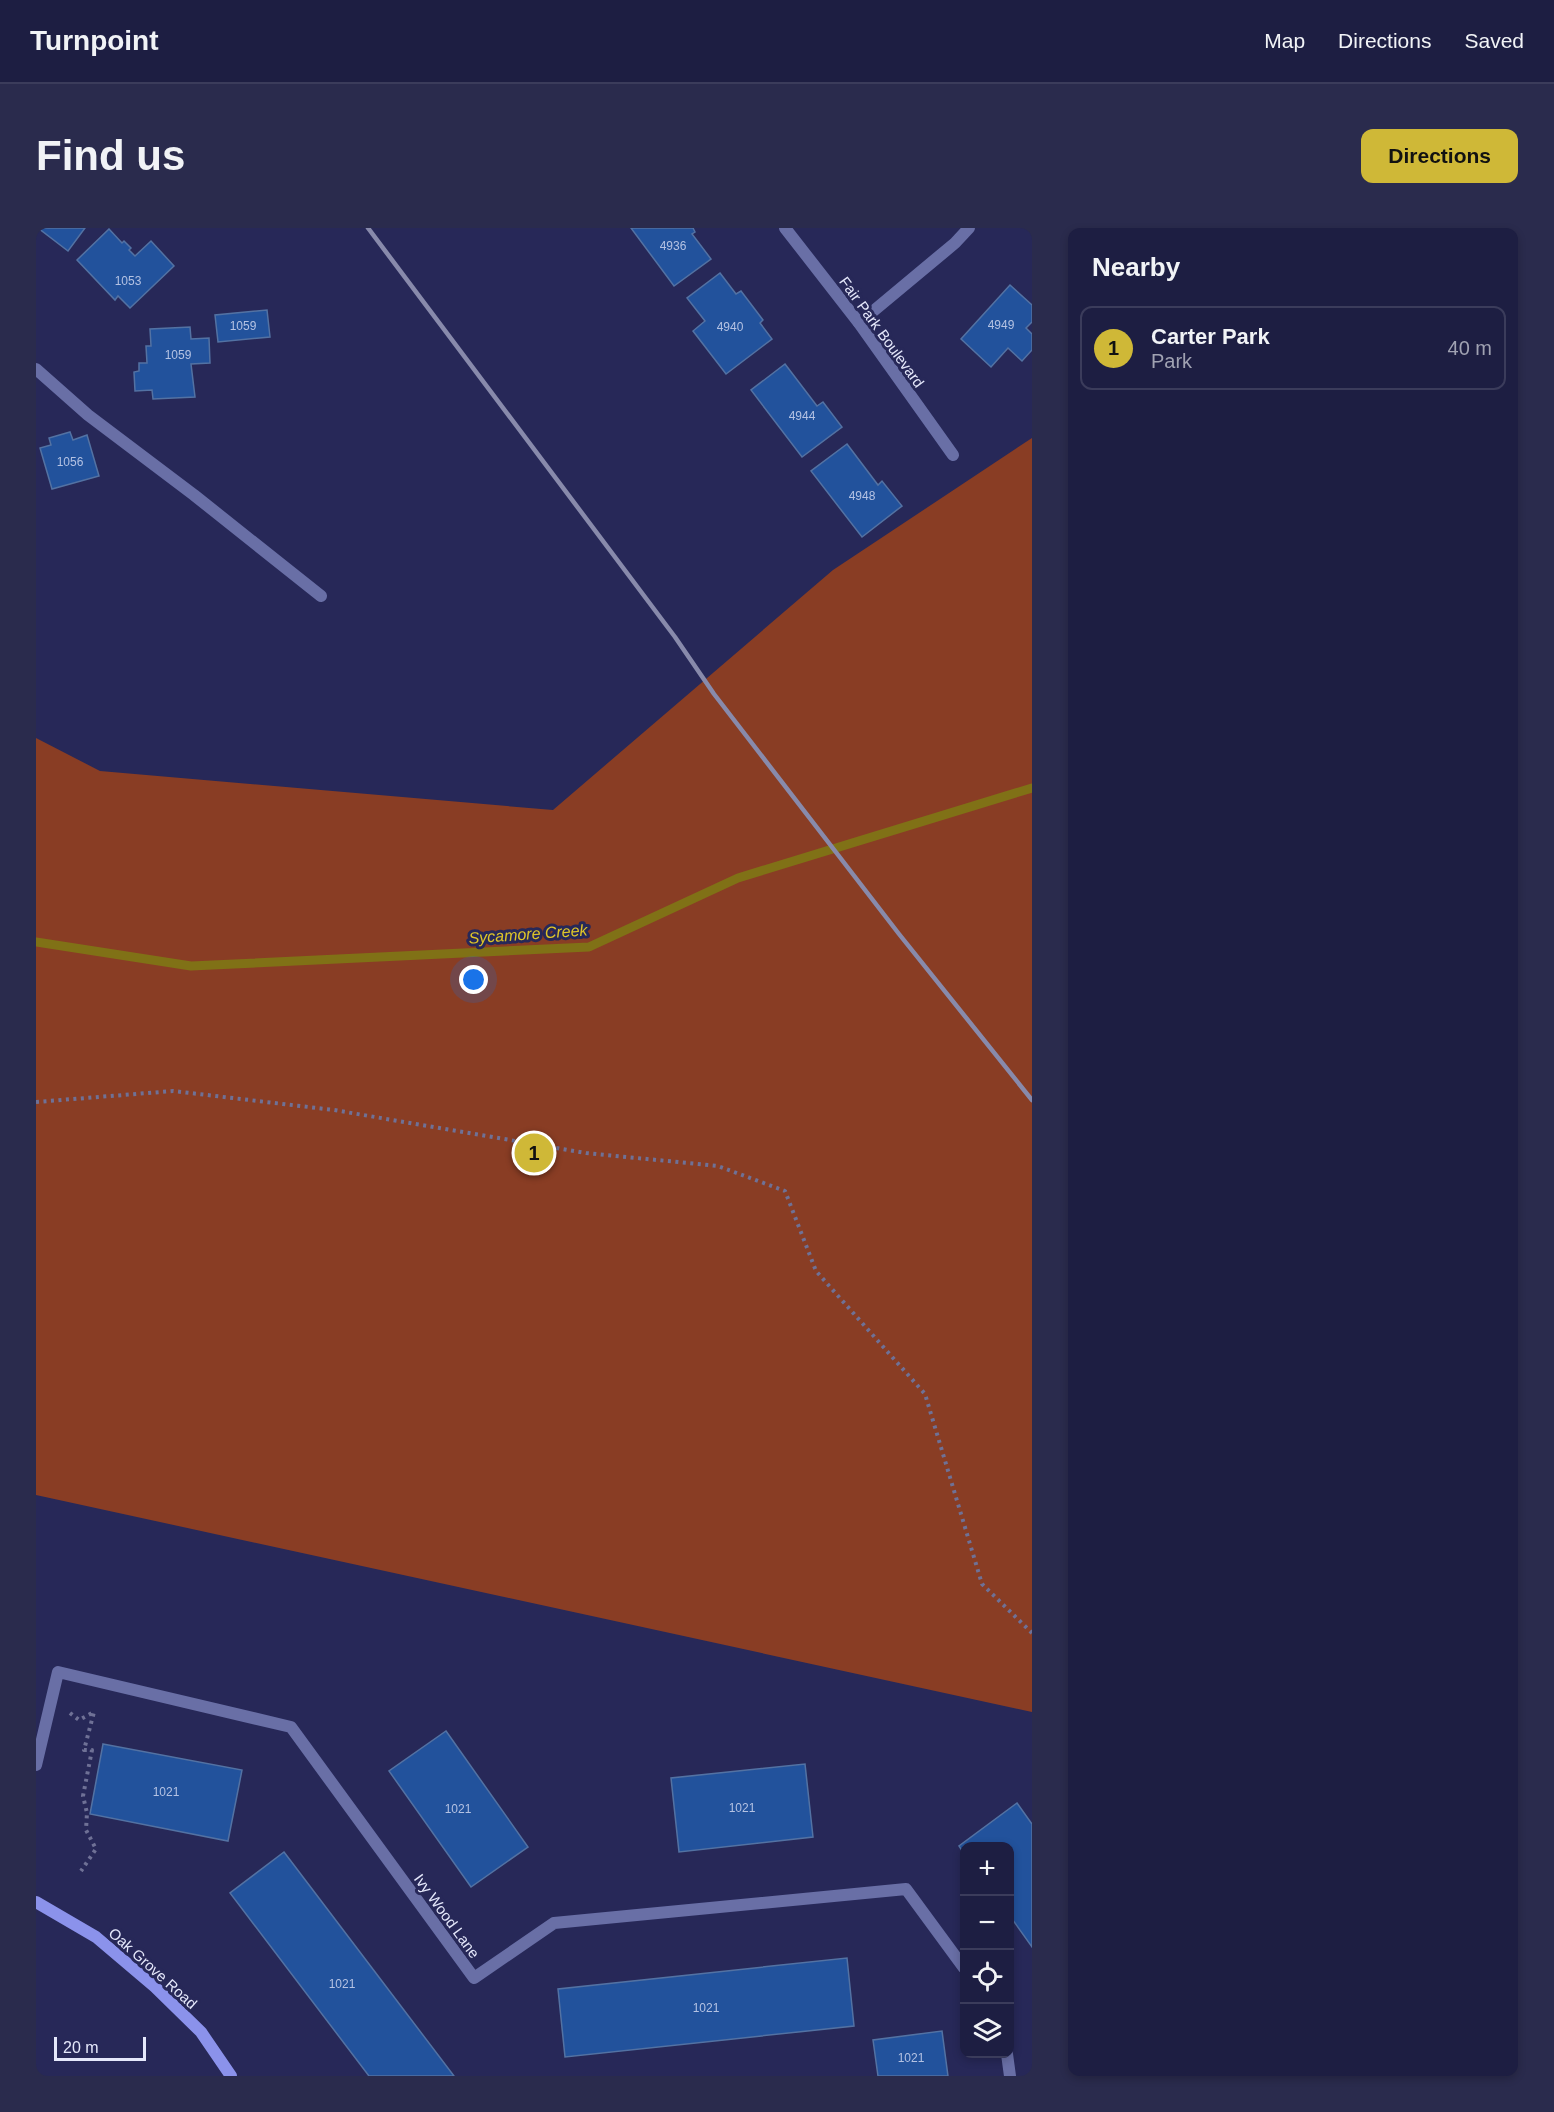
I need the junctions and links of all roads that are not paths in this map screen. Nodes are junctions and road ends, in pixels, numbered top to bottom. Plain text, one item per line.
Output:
1 (785, 228) edge
2 (969, 228) edge
3 (859, 323) junction
4 (36, 369) edge
5 (953, 455) dead end
6 (321, 596) dead end
7 (36, 1765) edge
8 (36, 1902) edge
9 (960, 1963) edge
10 (1008, 2058) edge
11 (231, 2076) edge
12 (1010, 2076) edge

1 - 3 street, Fair Park Boulevard
2 - 3 street
3 - 5 street, Fair Park Boulevard
4 - 6 street
7 - 9 street, Ivy Wood Lane
8 - 11 street, Oak Grove Road
10 - 12 street

